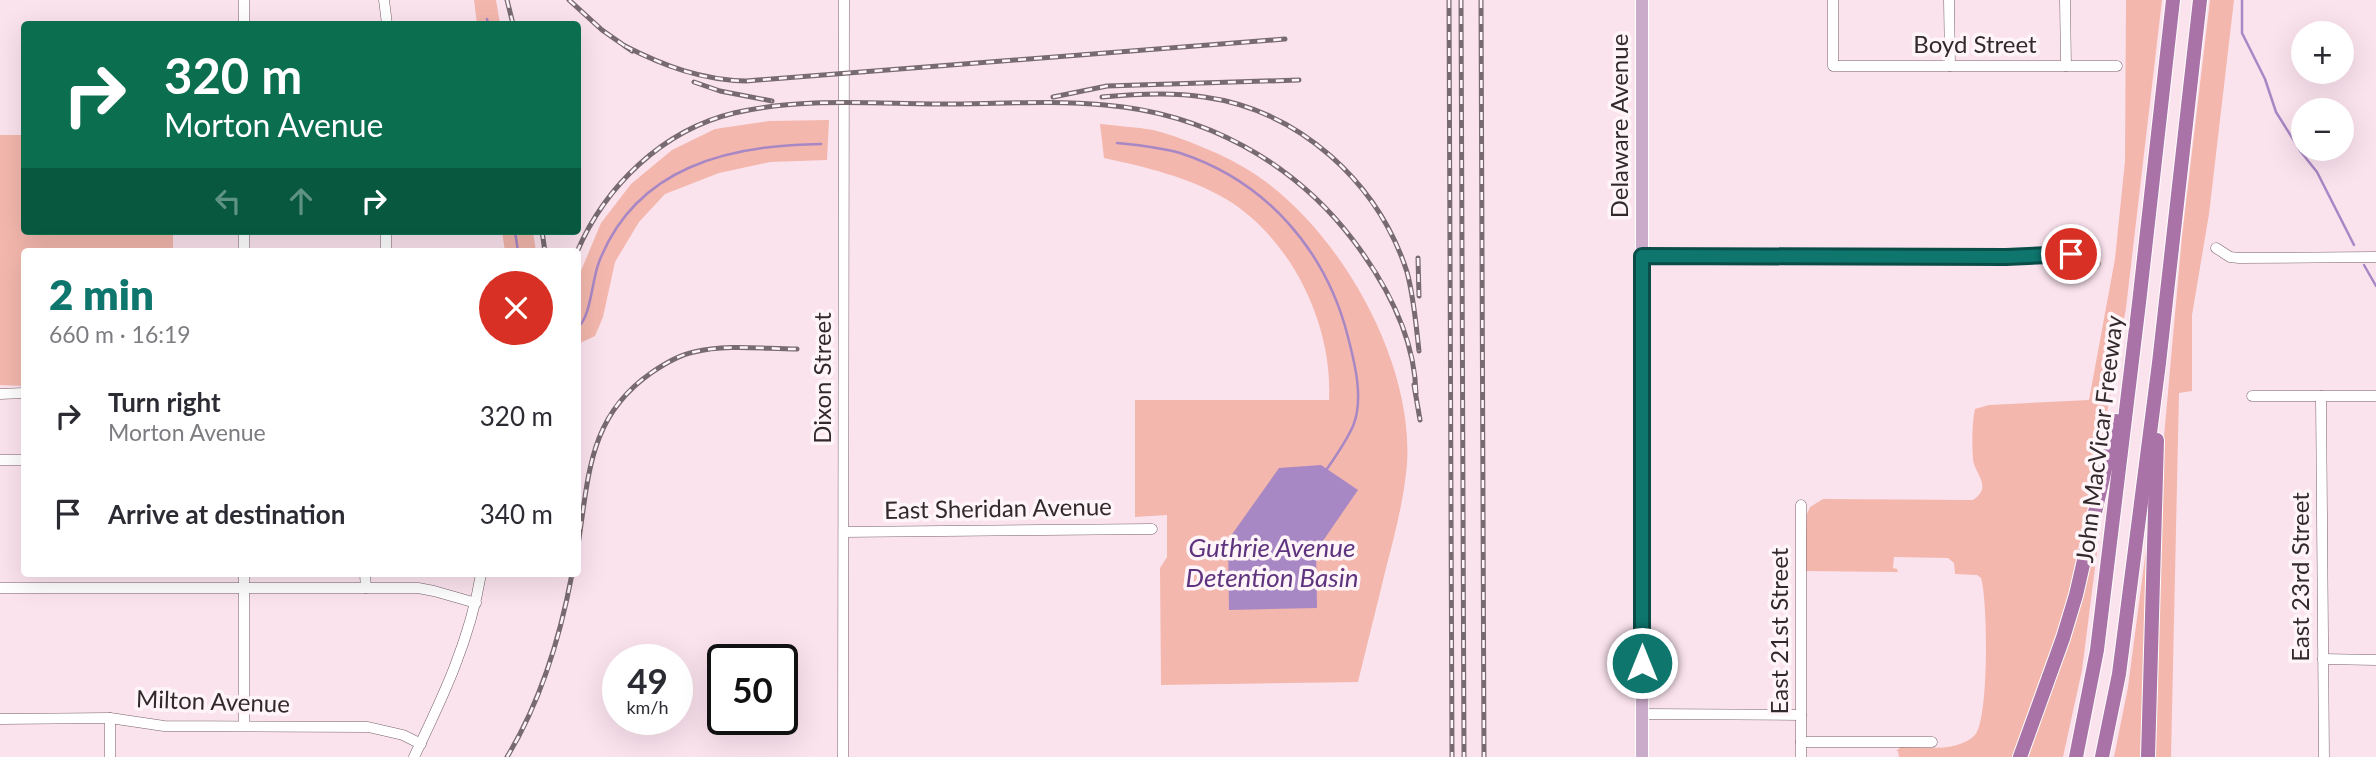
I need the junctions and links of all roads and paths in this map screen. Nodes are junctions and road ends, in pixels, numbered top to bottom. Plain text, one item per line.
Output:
1 (244, 0) edge
2 (384, 0) edge
3 (844, 0) edge
4 (1642, 0) edge
5 (1833, 0) edge
6 (1949, 0) edge
7 (2065, 0) edge
8 (2173, 0) edge
9 (2200, 0) edge
10 (244, 21) edge
11 (387, 21) edge
12 (1950, 66) junction
13 (2066, 66) junction
14 (2117, 66) dead end
15 (2216, 248) dead end
16 (1642, 256) junction
17 (2376, 257) edge
18 (2095, 264) dead end
19 (2131, 359) junction
20 (2159, 363) junction
21 (21, 393) edge
22 (0, 394) edge
23 (2252, 396) dead end
24 (2320, 396) junction
25 (2376, 396) edge
26 (0, 460) edge
27 (21, 460) edge
28 (1801, 505) dead end
29 (1152, 529) dead end
30 (844, 532) junction
31 (244, 577) edge
32 (365, 577) edge
33 (480, 577) edge
34 (0, 588) edge
35 (366, 588) junction
36 (244, 589) junction
37 (476, 603) junction
38 (2323, 659) junction
39 (2376, 660) edge
40 (1642, 713) junction
41 (1801, 715) junction
42 (110, 718) junction
43 (0, 719) edge
44 (244, 725) junction
45 (1801, 742) junction
46 (1932, 742) dead end
47 (421, 744) junction
48 (110, 757) edge
49 (414, 757) edge
50 (843, 757) edge
51 (1642, 757) edge
52 (1801, 757) edge
53 (2020, 757) edge
54 (2076, 757) edge
55 (2102, 757) edge
56 (2148, 757) edge
57 (2323, 757) edge

1 - 10 street
2 - 11 street
3 - 30 street, Dixon Street
4 - 16 main road, Delaware Avenue
5 - 12 street, Boyd Street
6 - 12 street
7 - 13 street
8 - 19 highway, John MacVicar Freeway
9 - 20 highway, John MacVicar Freeway
12 - 13 street, Boyd Street
13 - 14 street, Boyd Street
15 - 17 street
16 - 18 street
16 - 40 main road, Delaware Avenue
19 - 53 highway
19 - 54 highway, John MacVicar Freeway
20 - 55 highway, John MacVicar Freeway
20 - 56 highway
21 - 22 street
23 - 24 street
24 - 25 street
24 - 38 street, East 23rd Street
26 - 27 street
28 - 41 street, East 21st Street
29 - 30 street, East Sheridan Avenue
30 - 50 street, Dixon Street
31 - 36 street
32 - 35 street
33 - 37 street
34 - 36 street
35 - 36 street
35 - 37 street
36 - 44 street
37 - 47 street
38 - 39 street
38 - 57 street, East 23rd Street
40 - 41 street
40 - 51 main road, Delaware Avenue
41 - 45 street, East 21st Street
42 - 43 street, Milton Avenue
42 - 44 street, Milton Avenue
42 - 48 street
44 - 47 street, Milton Avenue
45 - 46 street
45 - 52 street, East 21st Street
47 - 49 street

